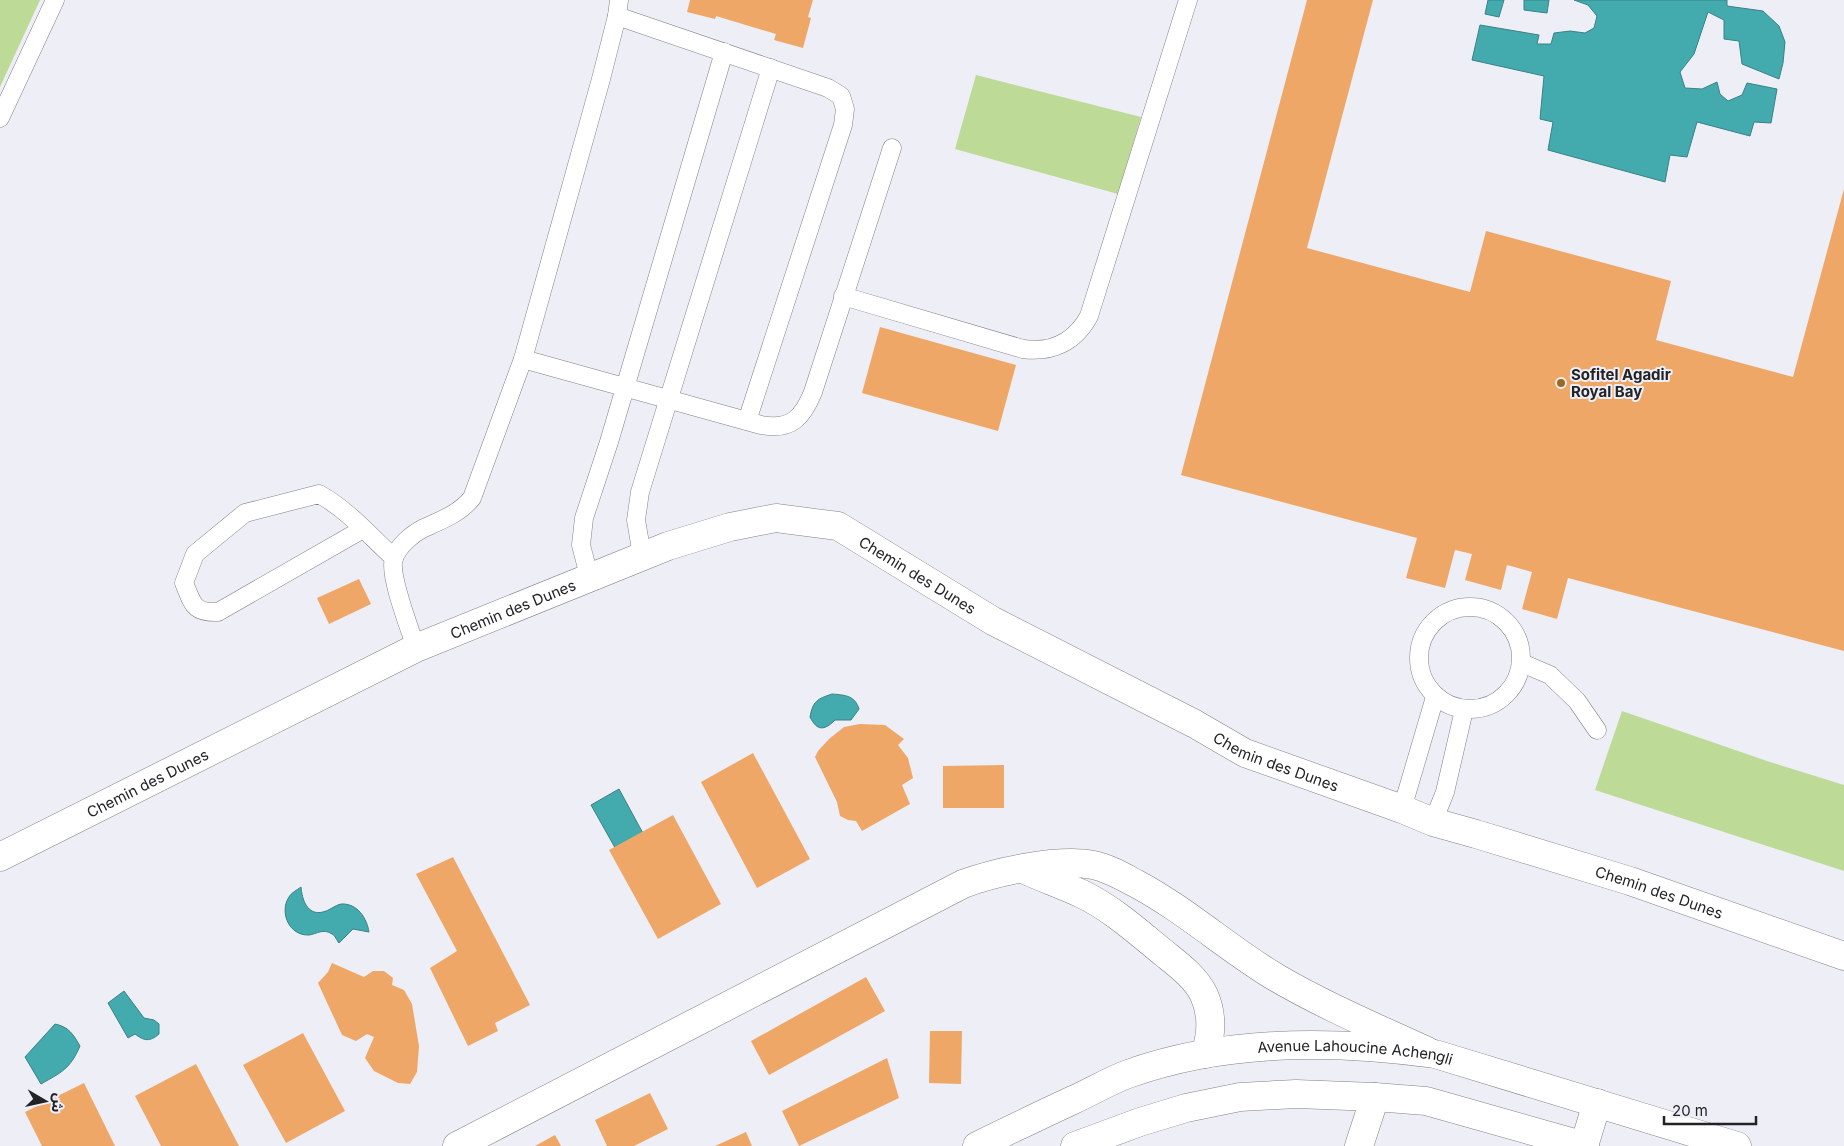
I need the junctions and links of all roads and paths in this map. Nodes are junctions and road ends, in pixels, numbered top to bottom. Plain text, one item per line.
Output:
1 (55, 0) edge
2 (1188, 0) edge
3 (618, 8) edge
4 (724, 52) junction
5 (771, 68) junction
6 (0, 118) edge
7 (892, 148) dead end
8 (844, 296) junction
9 (523, 359) junction
10 (625, 387) junction
11 (668, 399) junction
12 (748, 421) junction
13 (363, 529) junction
14 (642, 555) junction
15 (394, 558) junction
16 (589, 576) junction
17 (416, 648) junction
18 (1522, 662) junction
19 (1435, 697) junction
20 (1464, 710) junction
21 (1598, 730) dead end
22 (1402, 809) junction
23 (1433, 822) junction
24 (0, 857) edge
25 (1022, 869) junction
26 (1844, 956) edge
27 (1205, 1054) junction
28 (1435, 1054) junction
29 (1376, 1097) junction
30 (1596, 1103) junction
31 (457, 1146) edge
32 (977, 1146) edge
33 (1075, 1146) edge
34 (1359, 1146) edge
35 (1584, 1146) edge
36 (1737, 1146) edge

1 - 6 lane
2 - 8 lane
3 - 4 lane
3 - 9 lane
4 - 5 lane
4 - 10 lane
5 - 11 lane
5 - 12 lane
7 - 8 lane
8 - 12 lane
9 - 10 lane
9 - 15 lane
10 - 11 lane
10 - 16 lane
11 - 12 lane
11 - 14 lane
13 - 13 lane
13 - 15 lane
14 - 16 street, Chemin des Dunes
14 - 22 street, Chemin des Dunes
15 - 17 lane
16 - 17 street, Chemin des Dunes
17 - 24 street, Chemin des Dunes
18 - 19 lane
18 - 20 lane
18 - 21 lane
19 - 20 lane
19 - 22 lane
20 - 23 lane
22 - 23 street, Chemin des Dunes
23 - 26 street, Chemin des Dunes
25 - 27 street
25 - 28 street
25 - 31 street
27 - 28 street, Avenue Lahoucine Achengli
27 - 32 street, Avenue Lahoucine Achengli
28 - 30 street, Avenue Lahoucine Achengli
29 - 33 street
29 - 34 street
29 - 35 street
30 - 35 street
30 - 36 street, Avenue Lahoucine Achengli

